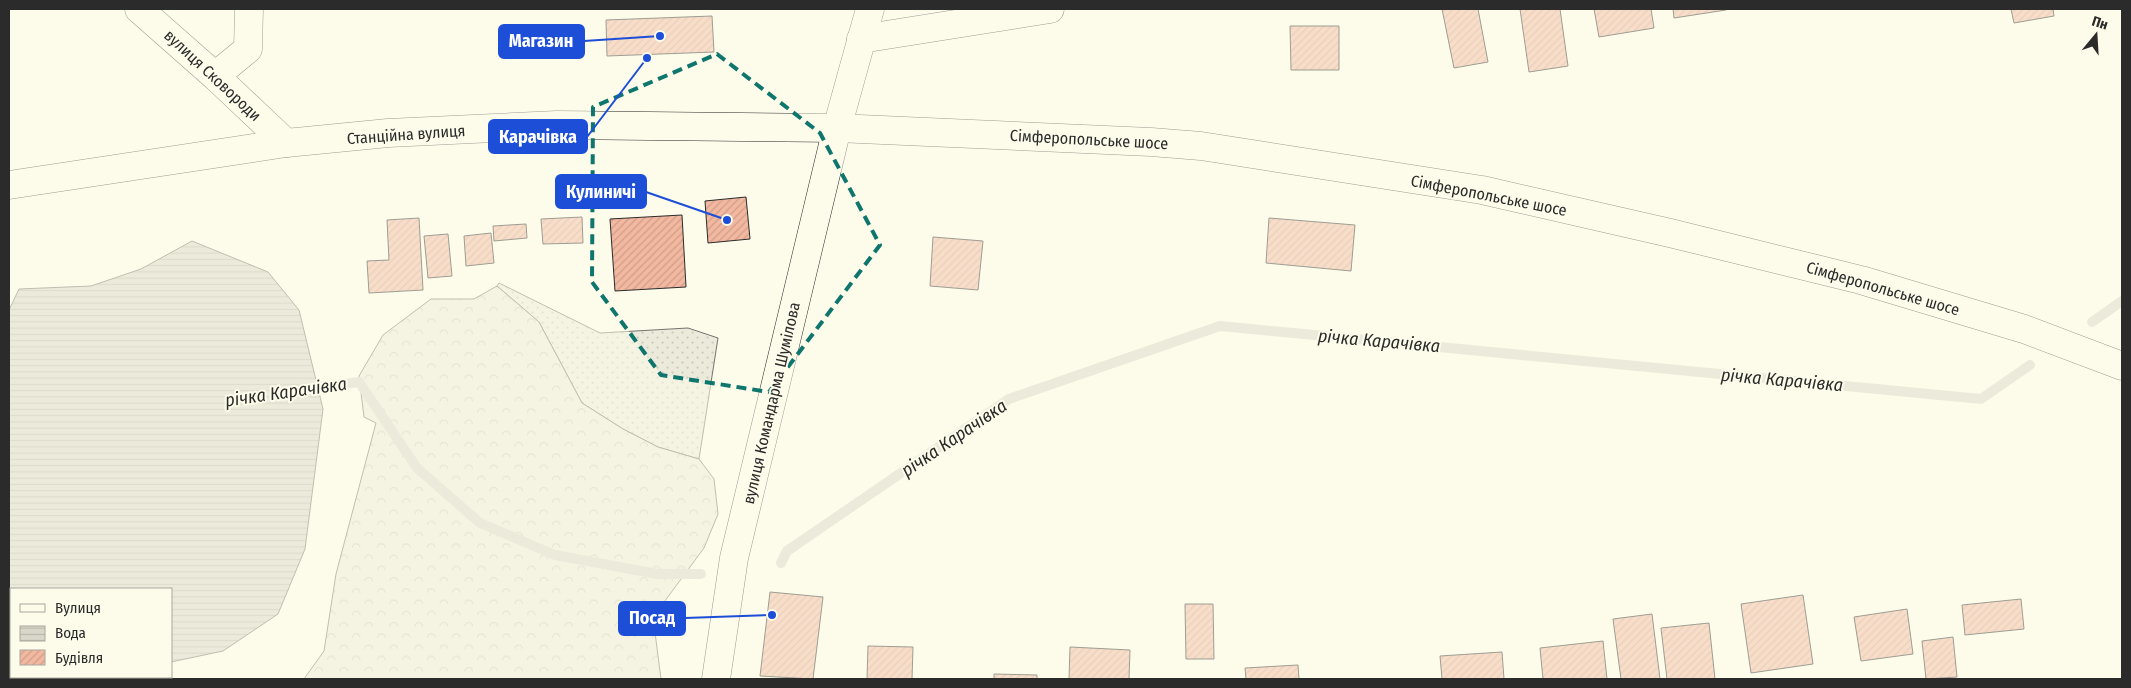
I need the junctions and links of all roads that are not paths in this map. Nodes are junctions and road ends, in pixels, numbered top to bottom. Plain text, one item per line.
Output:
1 (139, 9) edge
2 (249, 9) edge
3 (870, 9) edge
4 (1050, 9) edge
5 (861, 39) junction
6 (215, 76) junction
7 (837, 128) junction
8 (286, 143) junction
9 (9, 185) edge
10 (2122, 366) edge
11 (716, 679) edge

1 - 6 main road, вулиця Сковороди
2 - 6 main road
3 - 5 main road, вулиця Командарма Шумілова
4 - 5 main road
5 - 7 main road, вулиця Командарма Шумілова
6 - 8 main road, вулиця Сковороди
7 - 8 main road, Станційна вулиця
7 - 10 main road, Сімферопольське шосе
7 - 11 main road, вулиця Командарма Шумілова
8 - 9 main road, Станційна вулиця

